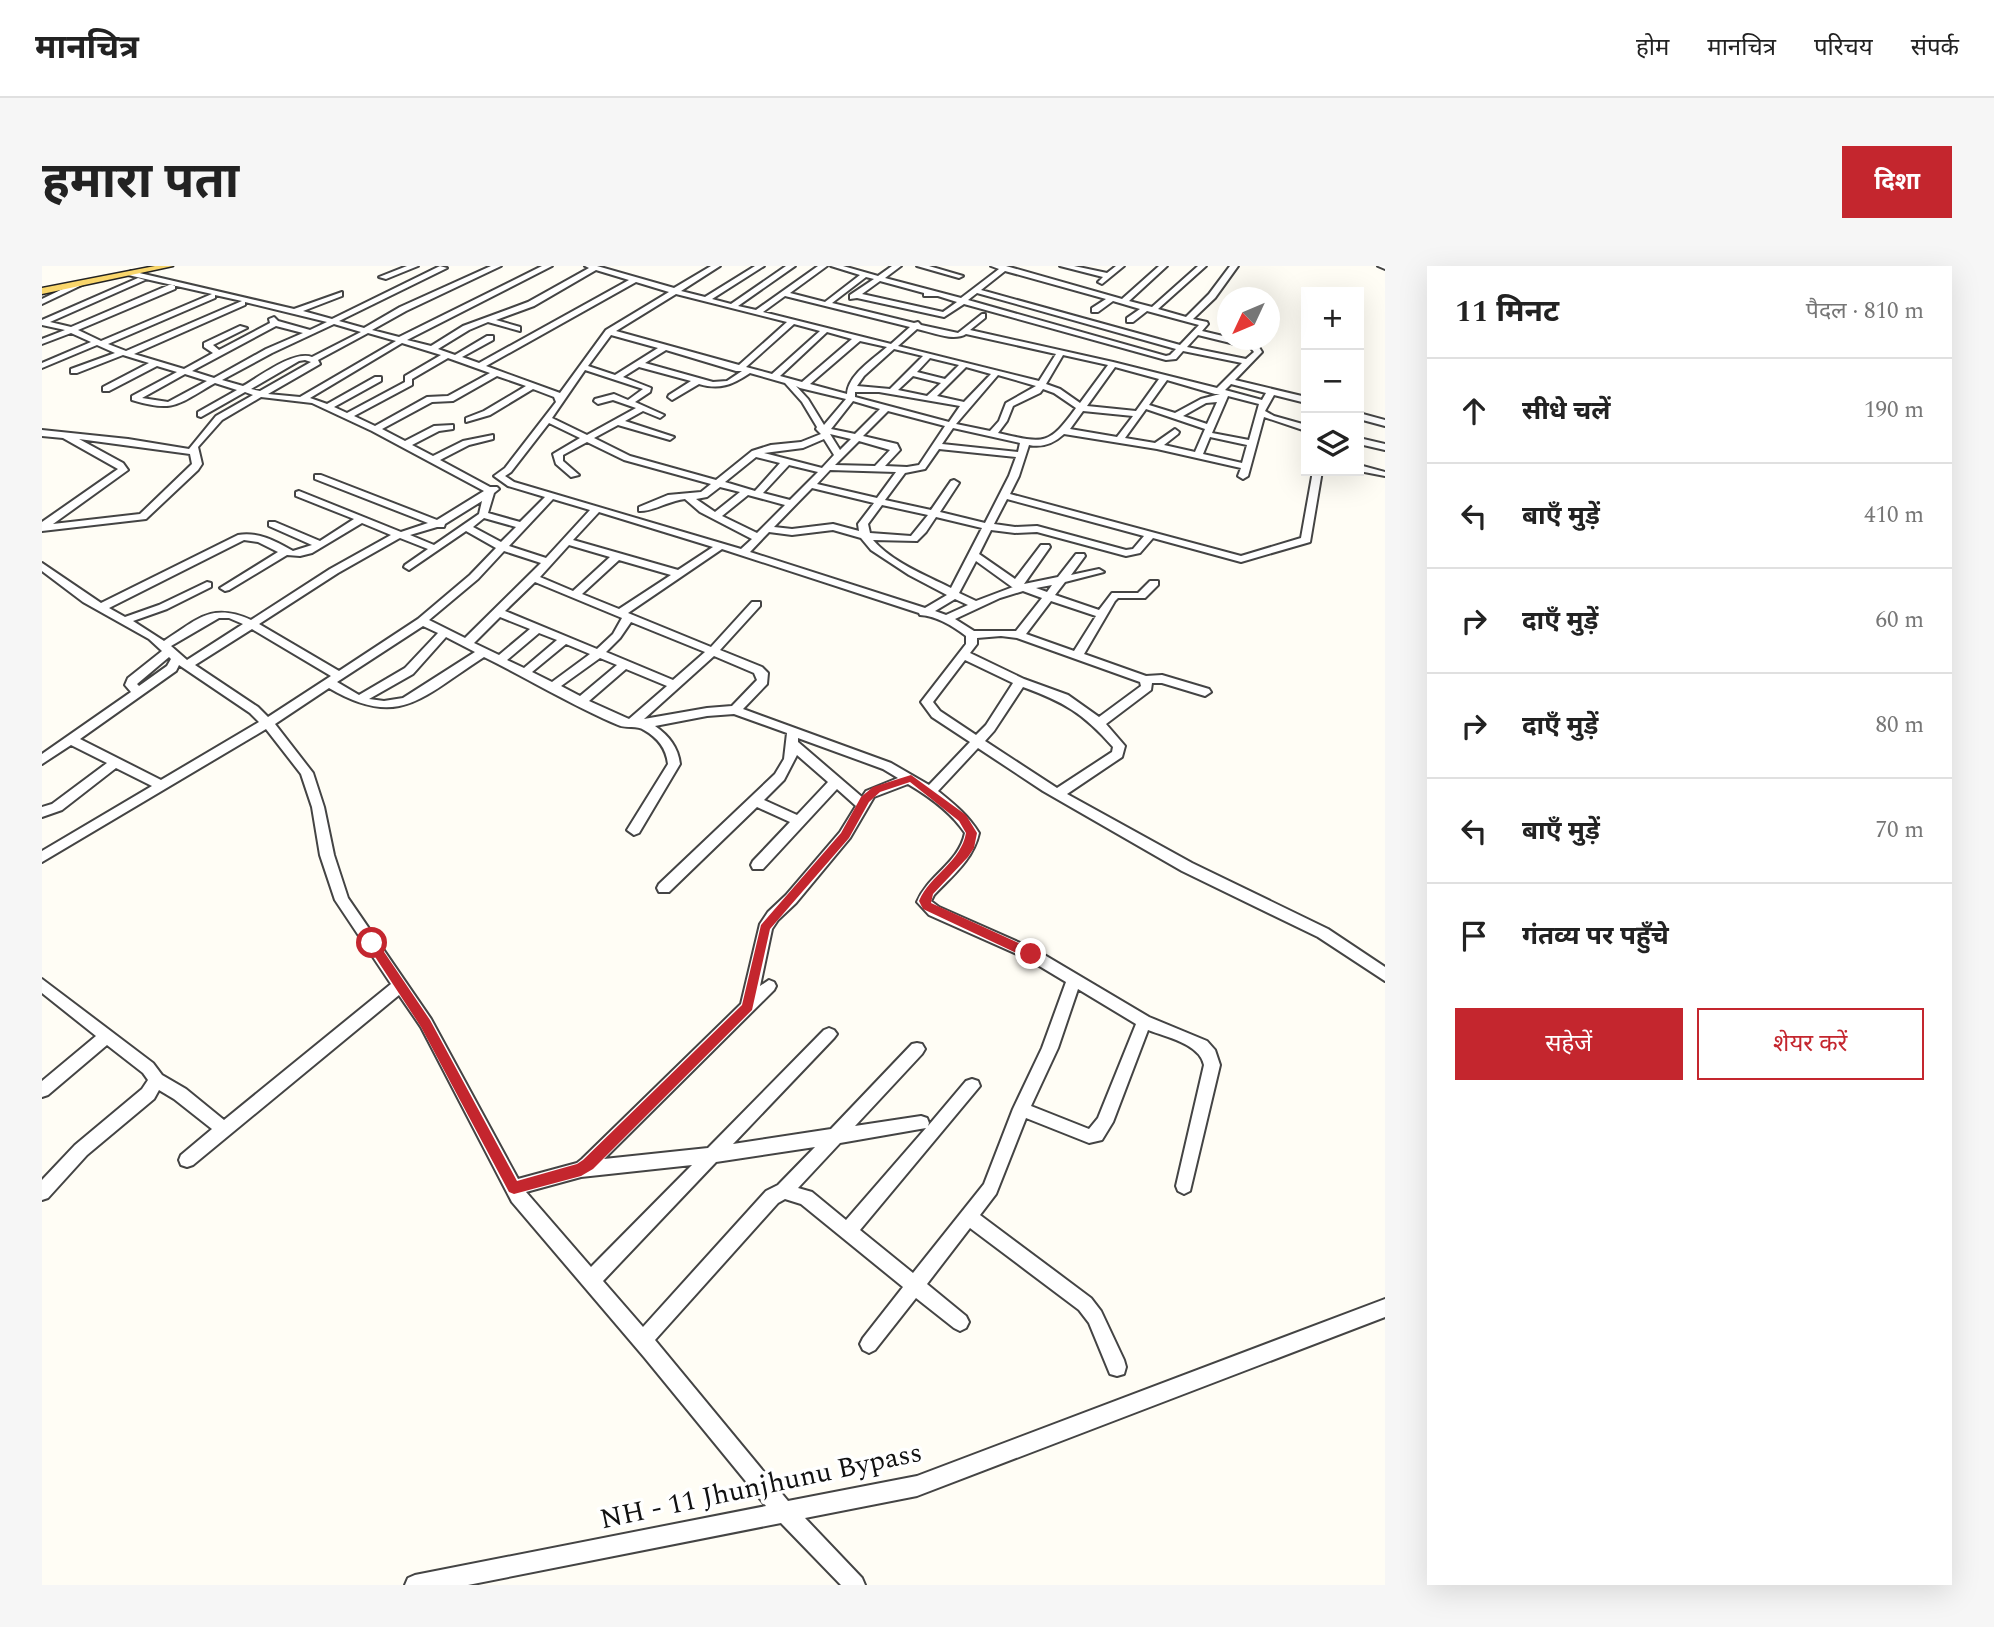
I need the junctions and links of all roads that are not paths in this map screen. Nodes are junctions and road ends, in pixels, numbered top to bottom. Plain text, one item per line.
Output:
1 (160, 266) edge
2 (169, 266) edge
3 (414, 266) edge
4 (474, 266) edge
5 (497, 266) edge
6 (548, 266) edge
7 (716, 266) edge
8 (760, 266) edge
9 (791, 266) edge
10 (823, 266) edge
11 (835, 266) edge
12 (897, 266) edge
13 (921, 266) edge
14 (995, 266) edge
15 (1064, 266) edge
16 (1120, 266) edge
17 (1163, 266) edge
18 (1202, 266) edge
19 (592, 267) edge
20 (444, 268) edge
21 (1005, 268) junction
22 (1222, 268) dead end
23 (1233, 268) edge
24 (944, 269) edge
25 (488, 271) junction
26 (866, 274) junction
27 (131, 275) junction
28 (1109, 275) junction
29 (959, 276) dead end
30 (383, 277) dead end
31 (880, 278) junction
32 (634, 280) junction
33 (940, 282) dead end
34 (80, 284) junction
35 (172, 287) junction
36 (42, 290) edge
37 (976, 291) junction
38 (673, 292) junction
39 (1091, 292) junction
40 (200, 293) junction
41 (339, 294) dead end
42 (784, 294) junction
43 (856, 295) junction
44 (212, 296) junction
45 (1113, 298) junction
46 (706, 300) junction
47 (964, 301) junction
48 (1124, 301) junction
49 (42, 302) edge
50 (242, 303) junction
51 (825, 305) junction
52 (731, 307) junction
53 (1151, 308) junction
54 (839, 309) junction
55 (1095, 310) dead end
56 (291, 312) junction
57 (757, 313) junction
58 (929, 313) junction
59 (982, 316) dead end
60 (209, 318) junction
61 (1189, 318) junction
62 (1026, 319) junction
63 (489, 320) junction
64 (1130, 320) dead end
65 (220, 321) dead end
66 (42, 322) edge
67 (331, 322) junction
68 (792, 322) junction
69 (275, 323) junction
70 (231, 325) dead end
71 (915, 326) junction
72 (1018, 326) dead end
73 (243, 328) junction
74 (517, 328) dead end
75 (71, 330) junction
76 (825, 330) junction
77 (964, 331) junction
78 (258, 332) junction
79 (365, 332) junction
80 (609, 332) junction
81 (1197, 332) junction
82 (311, 333) junction
83 (1010, 333) dead end
84 (952, 335) junction
85 (1217, 337) edge
86 (490, 338) dead end
87 (856, 339) junction
88 (1002, 340) junction
89 (42, 342) edge
90 (96, 342) junction
91 (399, 342) junction
92 (944, 343) dead end
93 (890, 347) junction
94 (664, 348) junction
95 (1182, 348) junction
96 (432, 349) junction
97 (804, 349) junction
98 (1258, 350) edge
99 (814, 352) dead end
100 (124, 353) junction
101 (219, 353) junction
102 (1061, 353) junction
103 (824, 354) dead end
104 (444, 357) junction
105 (457, 357) junction
106 (834, 357) junction
107 (927, 357) junction
108 (313, 359) junction
109 (156, 363) junction
110 (638, 364) junction
111 (1113, 364) junction
112 (482, 365) junction
113 (964, 365) junction
114 (1245, 365) junction
115 (42, 366) edge
116 (583, 367) junction
117 (1180, 368) dead end
118 (744, 370) junction
119 (74, 371) dead end
120 (185, 372) junction
121 (910, 373) junction
122 (996, 373) junction
123 (493, 375) junction
124 (616, 377) junction
125 (773, 378) junction
126 (378, 379) dead end
127 (1167, 379) junction
128 (215, 380) junction
129 (1230, 381) junction
130 (696, 382) junction
131 (947, 382) junction
132 (789, 383) junction
133 (1042, 385) junction
134 (803, 386) junction
135 (529, 388) junction
136 (106, 389) dead end
137 (244, 389) junction
138 (1272, 390) junction
139 (893, 391) junction
140 (851, 393) junction
141 (261, 394) junction
142 (1222, 395) junction
143 (561, 397) junction
144 (672, 397) dead end
145 (932, 398) junction
146 (1301, 399) edge
147 (301, 400) junction
148 (598, 401) dead end
149 (629, 402) junction
150 (966, 405) junction
151 (328, 407) junction
152 (1262, 407) junction
153 (643, 408) junction
154 (886, 408) junction
155 (1082, 408) junction
156 (1142, 410) junction
157 (201, 414) dead end
158 (660, 415) dead end
159 (348, 416) junction
160 (1175, 417) junction
161 (1364, 418) edge
162 (548, 419) junction
163 (1369, 419) junction
164 (469, 420) dead end
165 (617, 422) junction
166 (1385, 423) edge
167 (950, 425) junction
168 (450, 427) dead end
169 (1301, 427) edge
170 (375, 429) junction
171 (1063, 431) junction
172 (1208, 431) junction
173 (823, 432) junction
174 (979, 432) junction
175 (1175, 432) dead end
176 (42, 433) edge
177 (992, 435) junction
178 (1372, 436) junction
179 (67, 437) junction
180 (490, 437) dead end
181 (670, 437) dead end
182 (587, 438) junction
183 (858, 438) junction
184 (1364, 439) edge
185 (1119, 441) junction
186 (1025, 443) junction
187 (1252, 443) junction
188 (405, 445) junction
189 (936, 446) junction
190 (1157, 446) junction
191 (1385, 447) edge
192 (972, 449) junction
193 (192, 452) junction
194 (755, 453) junction
195 (1022, 455) junction
196 (1198, 455) junction
197 (839, 456) junction
198 (433, 460) junction
199 (787, 461) junction
200 (878, 468) junction
201 (826, 469) junction
202 (1364, 469) edge
203 (902, 470) junction
204 (1382, 474) dead end
205 (574, 475) dead end
206 (1317, 476) edge
207 (318, 477) dead end
208 (502, 478) junction
209 (719, 482) junction
210 (954, 483) dead end
211 (810, 485) junction
212 (486, 488) junction
213 (752, 492) junction
214 (299, 494) dead end
215 (552, 495) junction
216 (1003, 495) junction
217 (687, 496) junction
218 (878, 501) junction
219 (792, 503) junction
220 (597, 508) junction
221 (642, 509) dead end
222 (934, 514) junction
223 (483, 515) junction
224 (715, 517) junction
225 (361, 519) junction
226 (272, 524) dead end
227 (438, 524) junction
228 (1118, 524) junction
229 (522, 526) junction
230 (988, 526) junction
231 (42, 527) edge
232 (767, 528) junction
233 (462, 530) junction
234 (1152, 534) junction
235 (401, 535) junction
236 (865, 536) junction
237 (758, 538) junction
238 (567, 541) junction
239 (319, 544) junction
240 (722, 545) junction
241 (502, 547) junction
242 (1045, 547) dead end
243 (436, 548) junction
244 (1103, 548) junction
245 (287, 551) junction
246 (744, 551) junction
247 (973, 555) junction
248 (617, 556) junction
249 (1080, 556) dead end
250 (547, 562) junction
251 (42, 566) edge
252 (409, 567) dead end
253 (1099, 572) dead end
254 (679, 573) junction
255 (533, 578) junction
256 (1060, 580) junction
257 (1154, 583) dead end
258 (207, 585) dead end
259 (1018, 586) junction
260 (225, 587) dead end
261 (575, 594) junction
262 (953, 594) junction
263 (1048, 597) junction
264 (757, 604) dead end
265 (975, 606) junction
266 (100, 608) junction
267 (498, 612) junction
268 (924, 612) junction
269 (624, 614) junction
270 (1101, 614) junction
271 (945, 620) junction
272 (124, 621) junction
273 (422, 621) junction
274 (251, 624) junction
275 (538, 628) junction
276 (444, 633) junction
277 (972, 635) junction
278 (1019, 635) junction
279 (565, 639) junction
280 (466, 644) junction
281 (713, 651) junction
282 (482, 653) junction
283 (596, 653) junction
284 (175, 654) junction
285 (964, 655) junction
286 (1077, 656) junction
287 (499, 661) junction
288 (625, 664) junction
289 (523, 674) junction
290 (333, 678) junction
291 (1145, 680) junction
292 (1020, 682) junction
293 (675, 685) junction
294 (551, 688) junction
295 (1205, 691) dead end
296 (359, 700) junction
297 (580, 702) junction
298 (735, 710) junction
299 (267, 723) junction
300 (1099, 723) junction
301 (637, 724) junction
302 (792, 737) junction
303 (71, 740) junction
304 (979, 741) junction
305 (42, 760) edge
306 (115, 763) junction
307 (911, 778) junction
308 (835, 782) junction
309 (162, 786) junction
310 (930, 791) junction
311 (1058, 794) junction
312 (755, 801) junction
313 (863, 805) junction
314 (42, 812) edge
315 (799, 821) junction
316 (634, 830) dead end
317 (42, 857) edge
318 (758, 865) dead end
319 (664, 888) dead end
320 (1385, 975) edge
321 (1074, 979) junction
322 (400, 985) junction
323 (769, 986) dead end
324 (46, 994) edge
325 (748, 1007) junction
326 (1144, 1021) junction
327 (829, 1034) dead end
328 (107, 1036) junction
329 (917, 1049) dead end
330 (156, 1080) junction
331 (972, 1086) dead end
332 (42, 1090) edge
333 (1021, 1109) junction
334 (921, 1123) dead end
335 (225, 1130) junction
336 (836, 1135) junction
337 (712, 1155) junction
338 (187, 1160) dead end
339 (581, 1169) junction
340 (1184, 1186) dead end
341 (514, 1188) junction
342 (783, 1191) junction
343 (42, 1192) edge
344 (968, 1217) junction
345 (848, 1231) junction
346 (591, 1280) junction
347 (915, 1284) junction
348 (1385, 1308) edge
349 (960, 1322) dead end
350 (643, 1340) junction
351 (869, 1344) dead end
352 (1118, 1367) dead end
353 (786, 1512) junction
354 (415, 1585) edge
355 (855, 1585) edge

1 - 27 main road
2 - 27 main road
3 - 30 street
4 - 25 street
5 - 25 street
6 - 91 street
7 - 38 street
8 - 46 street
9 - 52 street
10 - 42 street
11 - 26 street
12 - 31 street
13 - 24 street
14 - 21 street
15 - 28 street
16 - 28 street
17 - 48 street
18 - 53 street
19 - 32 street
19 - 63 street
20 - 67 street
21 - 37 street
21 - 39 street
22 - 23 street
23 - 61 street
24 - 29 street
24 - 33 street
25 - 79 street
26 - 31 street
26 - 51 street
27 - 34 main road
27 - 35 street
27 - 36 main road
27 - 56 street
27 - 66 street
28 - 39 street
31 - 43 street
31 - 47 street
32 - 38 street
32 - 112 street
34 - 36 main road
34 - 49 street
35 - 40 street
35 - 75 street
37 - 47 street
37 - 95 street
38 - 46 street
38 - 80 street
39 - 45 street
40 - 44 street
40 - 90 street
41 - 56 street
42 - 51 street
42 - 57 street
43 - 54 street
43 - 58 street
44 - 50 street
44 - 90 street
45 - 48 street
45 - 55 street
46 - 52 street
47 - 58 street
47 - 62 street
48 - 53 street
50 - 56 street
50 - 60 street
51 - 54 street
52 - 57 street
53 - 61 street
53 - 64 street
54 - 71 street
56 - 67 street
56 - 69 street
57 - 68 street
58 - 71 street
59 - 77 street
60 - 65 street
60 - 100 street
61 - 81 street
62 - 72 street
62 - 95 street
63 - 74 street
63 - 96 street
66 - 75 street
67 - 79 street
67 - 82 street
68 - 76 street
68 - 118 street
69 - 78 street
69 - 82 street
70 - 73 street
71 - 84 street
71 - 93 street
73 - 78 street
73 - 101 street
75 - 89 street
75 - 90 street
76 - 87 street
76 - 97 street
77 - 84 street
77 - 88 street
78 - 101 street
79 - 91 street
79 - 108 street
80 - 94 street
80 - 116 street
81 - 85 street
81 - 95 street
82 - 128 street
83 - 88 street
84 - 92 street
86 - 105 street
87 - 93 street
87 - 106 street
88 - 102 street
90 - 100 street
90 - 115 street
91 - 96 street
91 - 104 street
91 - 147 street
93 - 107 street
93 - 140 street
94 - 110 street
94 - 118 street
95 - 114 street
96 - 105 street
97 - 99 street
97 - 125 street
98 - 114 street
100 - 109 street
100 - 119 street
101 - 120 street
102 - 111 street
102 - 133 street
103 - 106 street
104 - 123 street
104 - 159 street
105 - 112 street
106 - 134 street
107 - 113 street
107 - 121 street
108 - 137 street
108 - 141 street
109 - 120 street
109 - 136 street
110 - 124 street
110 - 130 street
111 - 127 street
111 - 155 street
112 - 143 street
113 - 122 street
113 - 131 street
114 - 129 street
116 - 124 street
116 - 143 street
117 - 127 street
118 - 125 street
118 - 130 street
120 - 128 street
120 - 128 street
121 - 131 street
121 - 139 street
122 - 133 street
122 - 150 street
123 - 135 street
123 - 170 street
124 - 149 street
125 - 132 street
126 - 151 street
127 - 142 street
127 - 156 street
128 - 137 street
129 - 138 street
129 - 142 street
130 - 144 street
131 - 145 street
132 - 134 street
132 - 173 street
133 - 155 street
133 - 177 street
134 - 140 street
135 - 164 street
135 - 208 street
137 - 141 street
137 - 157 street
138 - 146 street
138 - 152 street
139 - 140 street
139 - 145 street
140 - 154 street
140 - 173 street
141 - 147 street
141 - 193 street
142 - 152 street
142 - 160 street
142 - 172 street
143 - 162 street
145 - 150 street
147 - 151 street
148 - 149 street
149 - 153 street
150 - 167 street
151 - 159 street
152 - 169 street
152 - 187 street
153 - 158 street
153 - 165 street
154 - 167 street
154 - 183 street
155 - 156 street
155 - 171 street
156 - 160 street
156 - 185 street
159 - 170 street
160 - 172 street
161 - 163 street
162 - 182 street
162 - 208 street
163 - 166 street
163 - 178 street
165 - 181 street
165 - 182 street
167 - 174 street
167 - 189 street
168 - 188 street
170 - 188 street
171 - 185 street
171 - 186 street
172 - 187 street
172 - 196 street
173 - 183 street
173 - 194 street
173 - 197 street
174 - 177 street
174 - 192 street
175 - 190 street
176 - 179 street
177 - 186 street
178 - 184 street
178 - 191 street
179 - 193 street
179 - 231 street
180 - 198 street
182 - 205 street
182 - 209 street
183 - 197 street
183 - 200 street
185 - 190 street
186 - 195 street
187 - 196 street
188 - 198 street
189 - 192 street
189 - 203 street
190 - 196 street
192 - 195 street
193 - 231 street
194 - 199 street
194 - 209 street
195 - 216 street
197 - 201 street
198 - 212 street
199 - 201 street
199 - 213 street
200 - 201 street
200 - 203 street
201 - 211 street
202 - 204 street
203 - 218 street
206 - 234 street
207 - 227 street
208 - 212 street
208 - 215 street
209 - 213 street
209 - 217 street
210 - 222 street
211 - 218 street
211 - 219 street
212 - 223 street
212 - 227 street
213 - 219 street
213 - 224 street
214 - 225 street
215 - 220 street
215 - 229 street
216 - 228 street
216 - 230 street
217 - 221 street
217 - 224 street
218 - 222 street
218 - 236 street
219 - 232 street
220 - 238 street
220 - 240 street
222 - 230 street
222 - 236 street
223 - 229 street
223 - 233 street
224 - 237 street
225 - 235 street
225 - 239 street
226 - 239 street
227 - 233 street
227 - 235 street
228 - 234 street
228 - 244 street
229 - 241 street
230 - 244 street
230 - 247 street
232 - 236 street
232 - 237 street
233 - 241 street
233 - 243 street
234 - 244 street
235 - 243 street
235 - 274 street
236 - 262 street
237 - 246 street
238 - 248 street
238 - 250 street
239 - 245 street
240 - 246 street
240 - 254 street
241 - 250 street
241 - 273 street
242 - 259 street
243 - 252 street
245 - 260 street
245 - 266 street
246 - 268 street
247 - 259 street
247 - 262 street
248 - 254 street
248 - 261 street
249 - 256 street
250 - 255 street
251 - 266 street
253 - 256 street
254 - 269 street
255 - 261 street
255 - 267 street
256 - 259 street
256 - 263 street
257 - 270 street
258 - 272 street
259 - 263 street
259 - 265 street
261 - 269 street
262 - 265 street
262 - 268 street
263 - 270 street
263 - 278 street
264 - 281 street
265 - 271 street
266 - 272 street
267 - 275 street
267 - 280 street
268 - 271 street
269 - 281 street
269 - 283 street
270 - 286 street
271 - 277 street
272 - 284 street
273 - 276 street
273 - 290 street
274 - 284 street
274 - 284 street
274 - 290 street
275 - 279 street
275 - 287 street
276 - 280 street
276 - 296 street
277 - 278 street
277 - 285 street
278 - 286 street
279 - 283 street
279 - 289 street
280 - 282 street
281 - 293 street
281 - 298 street
282 - 287 street
282 - 296 street
283 - 288 street
283 - 294 street
284 - 299 street
284 - 303 street
285 - 292 street
285 - 304 street
286 - 291 street
287 - 289 street
288 - 293 street
288 - 297 street
289 - 294 street
290 - 296 street
290 - 299 street
291 - 295 street
291 - 300 street
292 - 300 street
292 - 304 street
293 - 301 street
294 - 297 street
297 - 301 street
298 - 301 street
298 - 302 street
299 - 309 street
299 - 322 street
300 - 311 street
301 - 316 street
302 - 307 street
302 - 308 street
302 - 312 street
303 - 305 street
303 - 306 street
304 - 310 street
304 - 311 street
306 - 309 street
306 - 314 street
307 - 310 street
307 - 313 street
308 - 313 street
308 - 315 street
309 - 317 street
310 - 321 street
311 - 320 street
312 - 315 street
312 - 319 street
313 - 325 street
315 - 318 street
321 - 326 street
321 - 333 street
322 - 335 street
322 - 341 street
323 - 325 street
324 - 328 street
325 - 339 street
326 - 333 street
326 - 340 street
327 - 337 street
328 - 330 street
328 - 332 street
329 - 336 street
330 - 335 street
330 - 343 street
331 - 345 street
333 - 344 street
334 - 336 street
335 - 338 street
336 - 337 street
336 - 342 street
337 - 339 street
337 - 346 street
339 - 341 street
341 - 346 street
342 - 345 street
342 - 350 street
344 - 347 street
344 - 352 street
345 - 347 street
346 - 350 street
347 - 349 street
347 - 351 street
348 - 353 street, NH - 11 Jhunjhunu Bypass
350 - 353 street
353 - 354 street, NH - 11 Jhunjhunu Bypass
353 - 355 street

